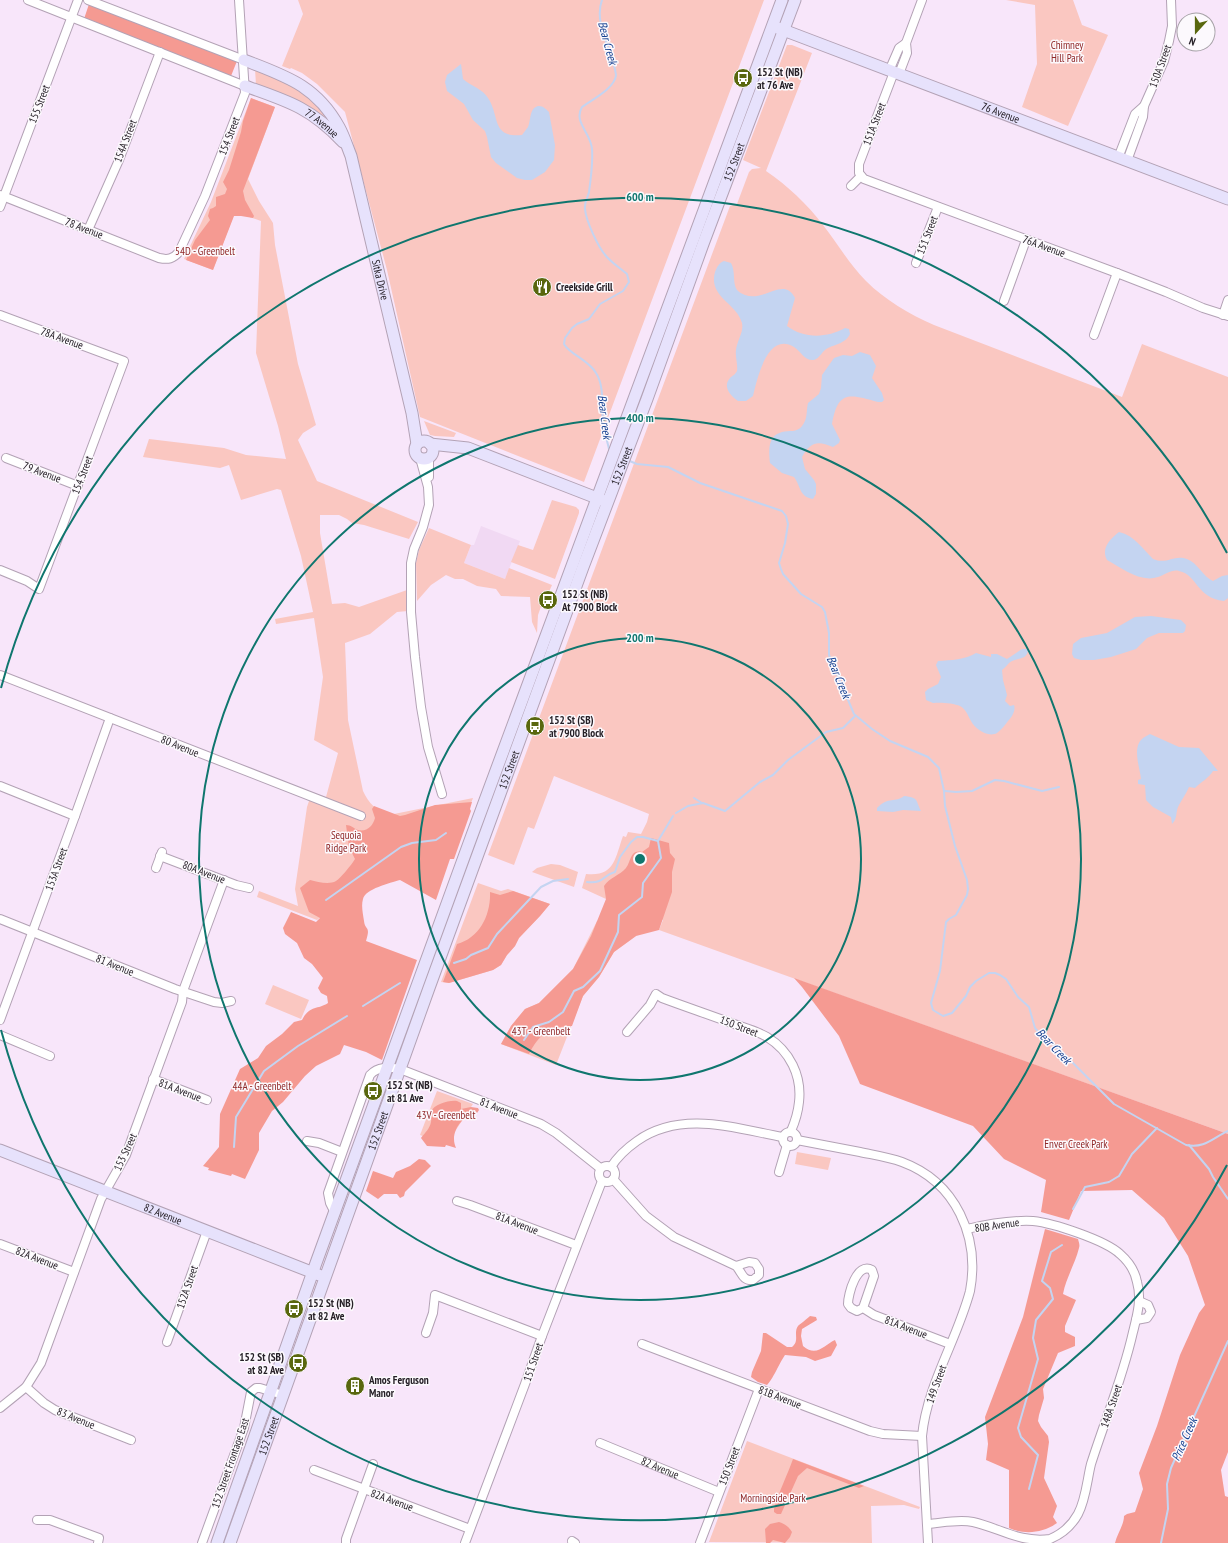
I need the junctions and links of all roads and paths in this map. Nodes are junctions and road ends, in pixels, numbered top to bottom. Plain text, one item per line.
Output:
1 (28, 0) edge
2 (78, 0) edge
3 (88, 0) edge
4 (239, 0) edge
5 (782, 0) edge
6 (795, 0) edge
7 (922, 0) edge
8 (1171, 0) edge
9 (72, 17) junction
10 (773, 26) junction
11 (784, 30) junction
12 (160, 52) junction
13 (244, 60) junction
14 (894, 72) junction
15 (246, 86) junction
16 (348, 147) junction
17 (1122, 159) junction
18 (861, 176) junction
19 (851, 186) dead end
20 (2, 196) edge
21 (1228, 199) edge
22 (0, 207) edge
23 (938, 207) junction
24 (88, 230) junction
25 (1026, 240) junction
26 (168, 260) joint
27 (916, 263) dead end
28 (1117, 273) junction
29 (1228, 300) edge
30 (1004, 301) dead end
31 (0, 315) edge
32 (1225, 315) edge
33 (1094, 335) dead end
34 (124, 361) joint
35 (426, 450) junction
36 (6, 458) dead end
37 (78, 486) junction
38 (596, 498) junction
39 (608, 503) junction
40 (0, 570) edge
41 (0, 675) edge
42 (110, 718) junction
43 (0, 786) edge
44 (442, 794) dead end
45 (75, 816) junction
46 (361, 816) dead end
47 (156, 868) dead end
48 (224, 880) junction
49 (249, 888) dead end
50 (0, 919) edge
51 (32, 932) junction
52 (183, 991) junction
53 (232, 1001) dead end
54 (0, 1020) edge
55 (627, 1032) dead end
56 (0, 1035) edge
57 (50, 1056) dead end
58 (388, 1066) junction
59 (400, 1069) junction
60 (153, 1080) junction
61 (207, 1100) dead end
62 (791, 1131) junction
63 (782, 1137) junction
64 (797, 1140) junction
65 (307, 1141) dead end
66 (787, 1146) junction
67 (0, 1150) edge
68 (342, 1152) junction
69 (611, 1167) junction
70 (600, 1168) junction
71 (779, 1172) dead end
72 (612, 1179) junction
73 (602, 1181) junction
74 (105, 1192) junction
75 (457, 1201) dead end
76 (335, 1213) junction
77 (968, 1229) junction
78 (207, 1231) junction
79 (0, 1244) edge
80 (576, 1245) junction
81 (1126, 1260) joint
82 (736, 1266) dead end
83 (74, 1272) junction
84 (313, 1272) junction
85 (325, 1277) junction
86 (1139, 1301) junction
87 (862, 1308) junction
88 (1136, 1320) junction
89 (426, 1333) dead end
90 (542, 1336) junction
91 (167, 1342) dead end
92 (642, 1344) dead end
93 (950, 1344) junction
94 (26, 1387) junction
95 (759, 1389) junction
96 (272, 1391) junction
97 (283, 1395) junction
98 (0, 1408) edge
99 (922, 1436) junction
100 (131, 1440) dead end
101 (600, 1444) dead end
102 (373, 1464) dead end
103 (314, 1470) dead end
104 (364, 1489) junction
105 (719, 1492) junction
106 (37, 1520) dead end
107 (928, 1524) junction
108 (470, 1529) junction
109 (98, 1540) edge
110 (202, 1543) edge
111 (217, 1543) edge
112 (230, 1543) edge
113 (346, 1543) edge
114 (465, 1543) edge
115 (700, 1543) edge
116 (928, 1543) edge

1 - 9 street, 77 Avenue
2 - 9 street, 155 Street
3 - 13 street, 77 Avenue
4 - 13 street, 154 Street
5 - 10 main road, 152 Street
6 - 11 main road, 152 Street
7 - 14 street, 151A Street
8 - 17 street, 150A Street
9 - 12 street, 77 Avenue
9 - 20 street, 155 Street
10 - 11 main road, 76 Avenue
10 - 38 main road, 152 Street
11 - 14 main road, 76 Avenue
11 - 39 main road, 152 Street
12 - 15 street, 77 Avenue
12 - 24 street, 154A Street
13 - 15 street, 154 Street
13 - 16 main road, 77 Avenue
14 - 17 main road, 76 Avenue
14 - 18 street, 151A Street
15 - 16 main road, 77 Avenue
15 - 26 street, 154 Street
16 - 35 main road, Sitka Drive
17 - 21 main road, 76 Avenue
18 - 19 street
18 - 23 street, 76A Avenue
20 - 22 street, 155 Street
20 - 24 street, 78 Avenue
23 - 25 street, 76A Avenue
23 - 27 street, 151 Street
24 - 26 street, 78 Avenue
25 - 28 street, 76A Avenue
25 - 30 street
28 - 32 street, 76A Avenue
28 - 33 street
29 - 32 street
31 - 34 street, 78A Avenue
34 - 37 street, 154 Street
35 - 38 main road
35 - 44 street
36 - 37 street, 79 Avenue
37 - 40 street, 154 Street
38 - 39 main road
38 - 58 main road, 152 Street
39 - 59 main road, 152 Street
41 - 42 street, 80 Avenue
42 - 45 street, 153A Street
42 - 46 street, 80 Avenue
43 - 45 street
45 - 51 street, 153A Street
47 - 48 street, 80A Avenue
48 - 49 street, 80A Avenue
48 - 52 street, 153 Street
50 - 51 street, 81 Avenue
51 - 52 street, 81 Avenue
51 - 54 street, 153A Street
52 - 53 street, 81 Avenue
52 - 60 street, 153 Street
55 - 62 street, 150 Street
56 - 57 street
58 - 59 street, 81 Avenue
58 - 68 street
58 - 76 main road, 152 Street
59 - 70 street, 81 Avenue
59 - 85 main road, 152 Street
60 - 61 street, 81A Avenue
60 - 74 street, 153 Street
62 - 63 street
62 - 64 street
63 - 66 street
63 - 69 street
64 - 66 street
64 - 77 street, 80B Avenue
65 - 68 street
66 - 71 street
67 - 74 main road, 82 Avenue
68 - 76 street
69 - 70 street
69 - 72 street
70 - 73 street
72 - 73 street
72 - 82 street
73 - 80 street, 151 Street
74 - 78 main road, 82 Avenue
74 - 83 street, 153 Street
75 - 80 street, 81A Avenue
76 - 84 main road, 152 Street
77 - 81 street, 80B Avenue
77 - 93 street, 149 Street
78 - 84 main road, 82 Avenue
78 - 91 street, 152A Street
79 - 83 street, 82A Avenue
80 - 90 street, 151 Street
81 - 86 street, 148A Street
83 - 94 street, 153 Street
84 - 85 main road, 82 Avenue
84 - 96 main road, 152 Street
85 - 97 main road, 152 Street
86 - 88 street, 148A Street
86 - 88 street
87 - 87 street, 81A Avenue
87 - 93 street, 81A Avenue
88 - 107 street, 148A Street
89 - 90 street
90 - 108 street, 151 Street
92 - 95 street, 81B Avenue
93 - 99 street, 149 Street
94 - 98 street, 153 Street
94 - 100 street, 83 Avenue
95 - 99 street, 81B Avenue
95 - 105 street, 150 Street
96 - 97 street, 152 Street Frontage East
96 - 110 street, 152 Street Frontage East
96 - 111 main road, 152 Street
97 - 112 main road, 152 Street
99 - 107 street, 149 Street
101 - 105 street, 82 Avenue
102 - 104 street
103 - 104 street, 82A Avenue
104 - 108 street, 82A Avenue
104 - 113 street
105 - 115 street, 150 Street
106 - 109 street
107 - 116 street, 149 Street
108 - 114 street, 151 Street

